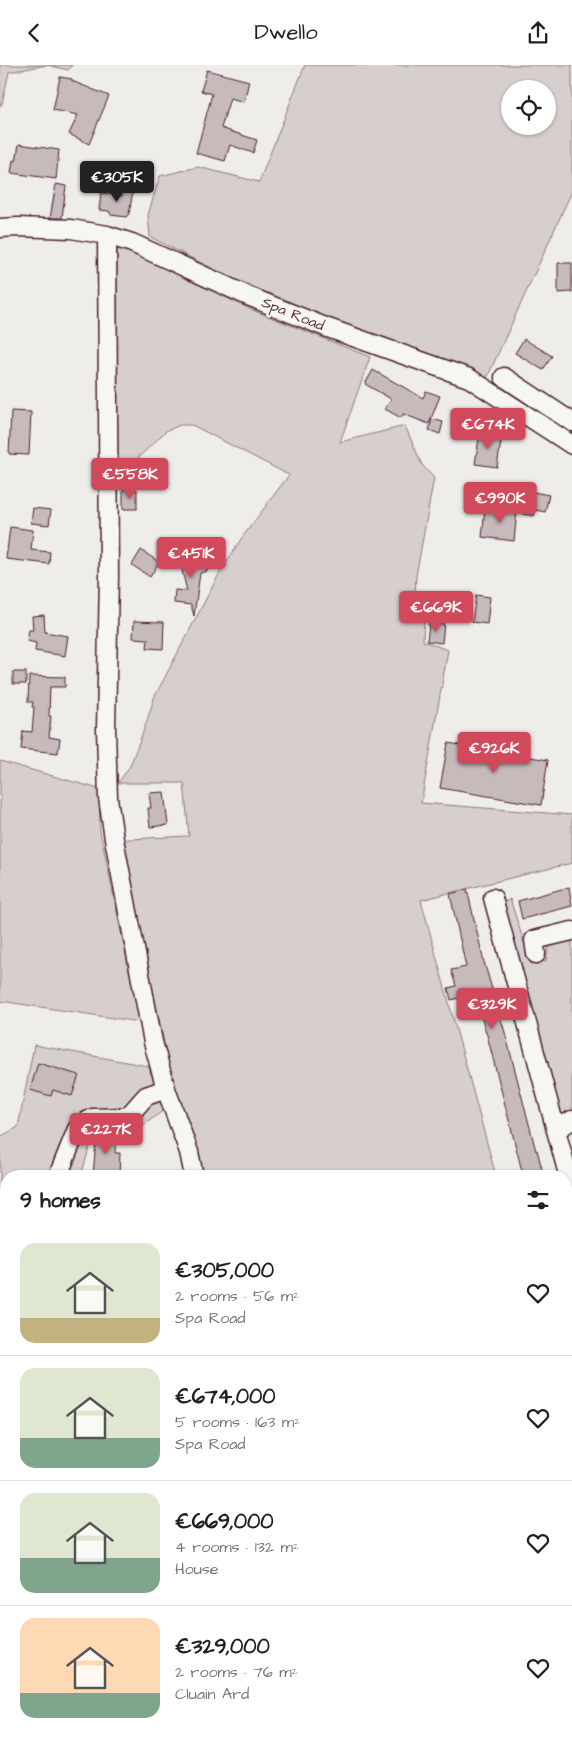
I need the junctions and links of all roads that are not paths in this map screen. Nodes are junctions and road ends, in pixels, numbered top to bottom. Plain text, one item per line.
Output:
1 (0, 227) edge
2 (107, 235) junction
3 (504, 377) dead end
4 (572, 422) edge
5 (572, 445) edge
6 (493, 898) dead end
7 (572, 931) edge
8 (536, 954) dead end
9 (166, 1089) junction
10 (572, 1120) edge
11 (556, 1130) junction
12 (60, 1170) edge
13 (193, 1170) edge
14 (567, 1170) edge

1 - 2 street, Spa Road
2 - 5 street, Spa Road
2 - 9 street
3 - 4 street
6 - 11 street
7 - 8 street
9 - 12 street
9 - 13 street
10 - 11 street
11 - 14 street

